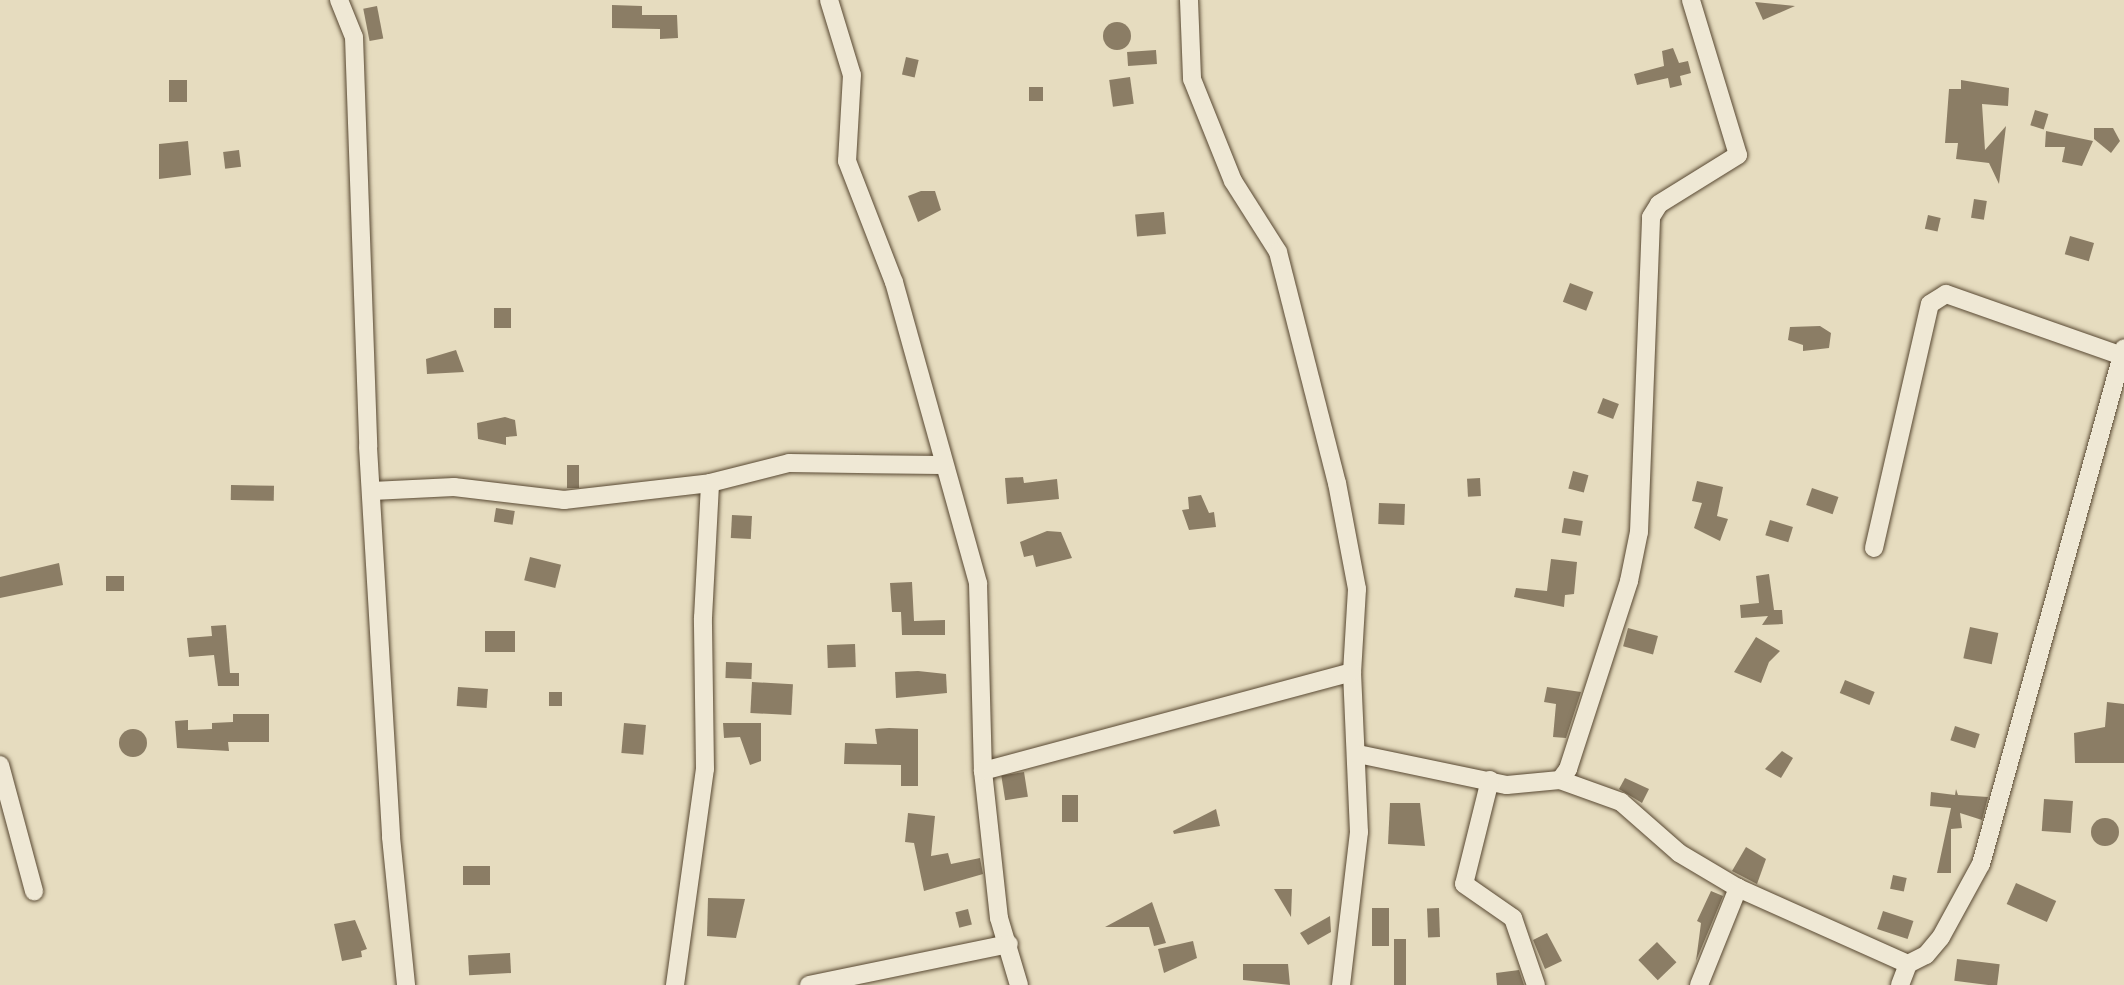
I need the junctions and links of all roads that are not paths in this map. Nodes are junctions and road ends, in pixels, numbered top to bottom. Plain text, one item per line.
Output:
1 (339, 0) edge
2 (829, 0) edge
3 (1189, 0) edge
4 (1691, 0) edge
5 (2123, 352) edge
6 (941, 465) junction
7 (710, 483) junction
8 (372, 491) junction
9 (1874, 548) dead end
10 (1352, 672) junction
11 (1358, 754) junction
12 (0, 765) edge
13 (983, 771) junction
14 (1490, 780) junction
15 (1560, 780) junction
16 (1738, 888) junction
17 (34, 891) dead end
18 (1009, 944) junction
19 (1908, 964) junction
20 (870, 979) edge
21 (406, 985) edge
22 (675, 985) edge
23 (809, 985) edge
24 (1019, 985) edge
25 (1341, 985) edge
26 (1536, 985) edge
27 (1700, 985) edge
28 (1900, 985) edge

1 - 8 street
2 - 6 street
3 - 10 street
4 - 15 street
5 - 9 street
5 - 19 street
6 - 7 street
6 - 13 street
7 - 8 street
7 - 22 street
8 - 21 street
10 - 11 street
10 - 13 street
11 - 14 street
11 - 25 street
12 - 17 street
13 - 18 street
14 - 15 street
14 - 26 street
15 - 16 street
16 - 19 street
16 - 27 street
18 - 20 street
18 - 24 street
19 - 28 street
20 - 23 street

